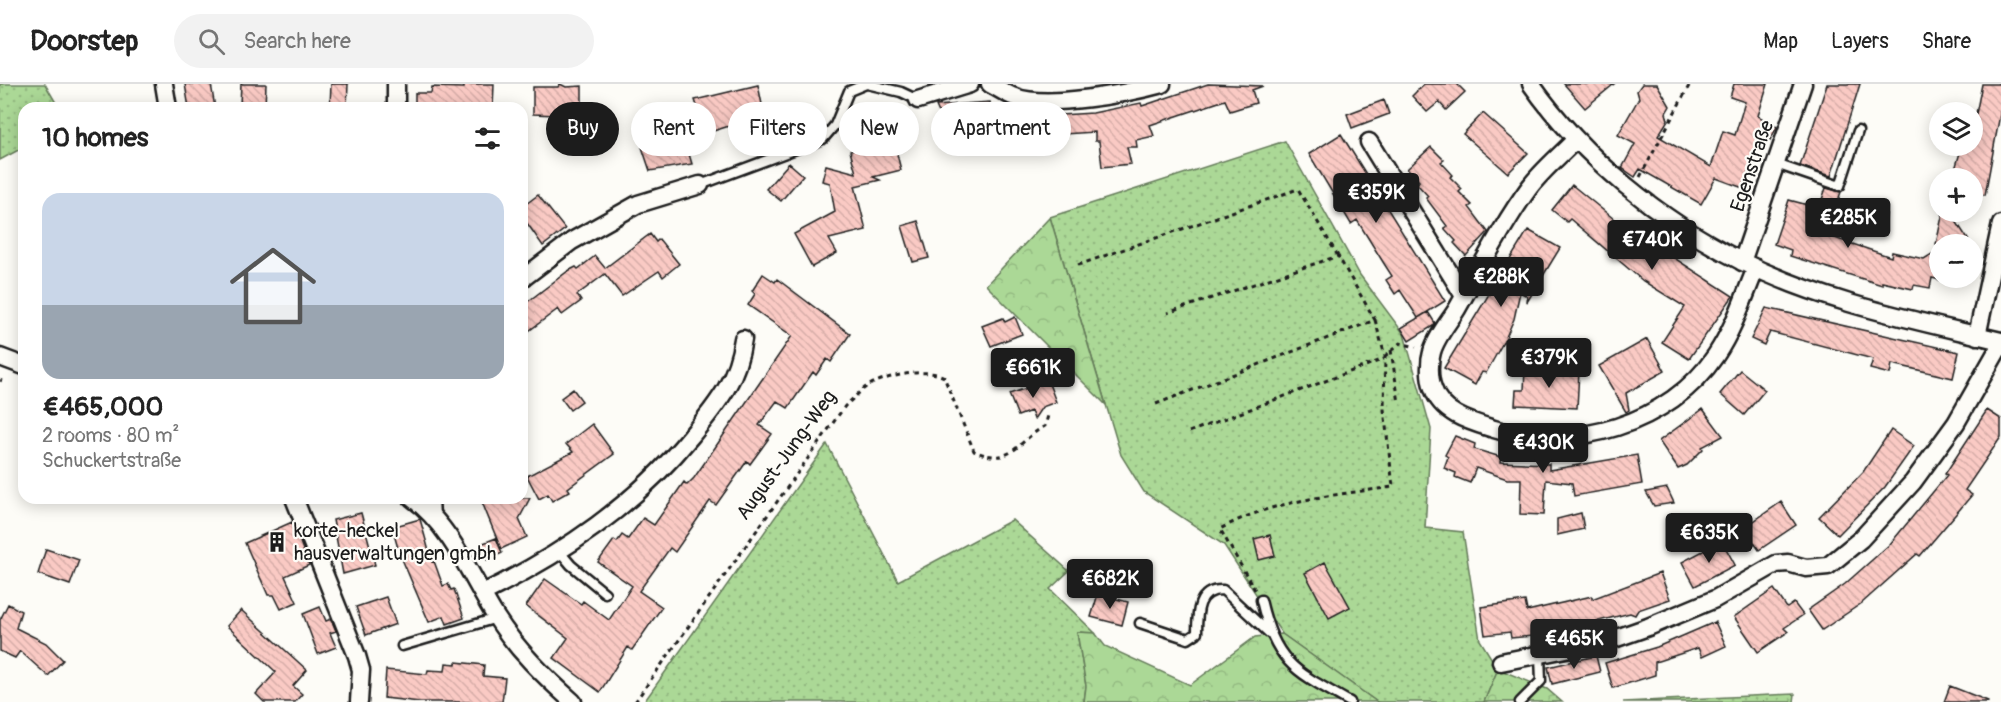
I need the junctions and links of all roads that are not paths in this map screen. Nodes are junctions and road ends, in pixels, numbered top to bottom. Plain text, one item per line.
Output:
1 (164, 84) edge
2 (396, 84) edge
3 (866, 84) edge
4 (970, 84) edge
5 (990, 84) edge
6 (1162, 84) edge
7 (1531, 84) edge
8 (1803, 84) edge
9 (918, 100) joint
10 (167, 102) edge
11 (396, 102) edge
12 (1858, 131) dead end
13 (1576, 139) junction
14 (1369, 142) dead end
15 (1776, 164) junction
16 (700, 185) joint
17 (2001, 224) edge
18 (1748, 265) junction
19 (528, 275) edge
20 (1464, 296) junction
21 (1977, 336) junction
22 (742, 339) dead end
23 (2001, 343) edge
24 (0, 357) edge
25 (18, 364) edge
26 (296, 504) edge
27 (419, 504) edge
28 (434, 504) edge
29 (435, 518) junction
30 (560, 552) junction
31 (483, 593) junction
32 (605, 593) dead end
33 (1261, 600) road end
34 (497, 618) junction
35 (1140, 623) dead end
36 (1269, 633) junction
37 (402, 646) dead end
38 (1539, 655) junction
39 (1501, 662) dead end
40 (359, 702) edge
41 (573, 702) edge
42 (1350, 702) edge
43 (1520, 702) edge

1 - 10 street
2 - 11 street
3 - 9 lane
3 - 16 lane
4 - 9 street
5 - 6 street
7 - 13 street
8 - 15 street, Egenstraße
12 - 15 lane
13 - 18 street
13 - 20 street
14 - 20 street
15 - 18 street, Egenstraße
16 - 19 street
17 - 21 street
18 - 20 street, Egenstraße
18 - 21 street
21 - 23 street
22 - 30 street
23 - 38 street
24 - 25 street
26 - 40 street
27 - 29 street
28 - 29 lane
29 - 31 street
30 - 31 street
30 - 32 lane
31 - 34 street
33 - 36 lane
34 - 37 lane
34 - 41 street
35 - 36 lane
36 - 42 lane
38 - 39 street
38 - 43 lane

